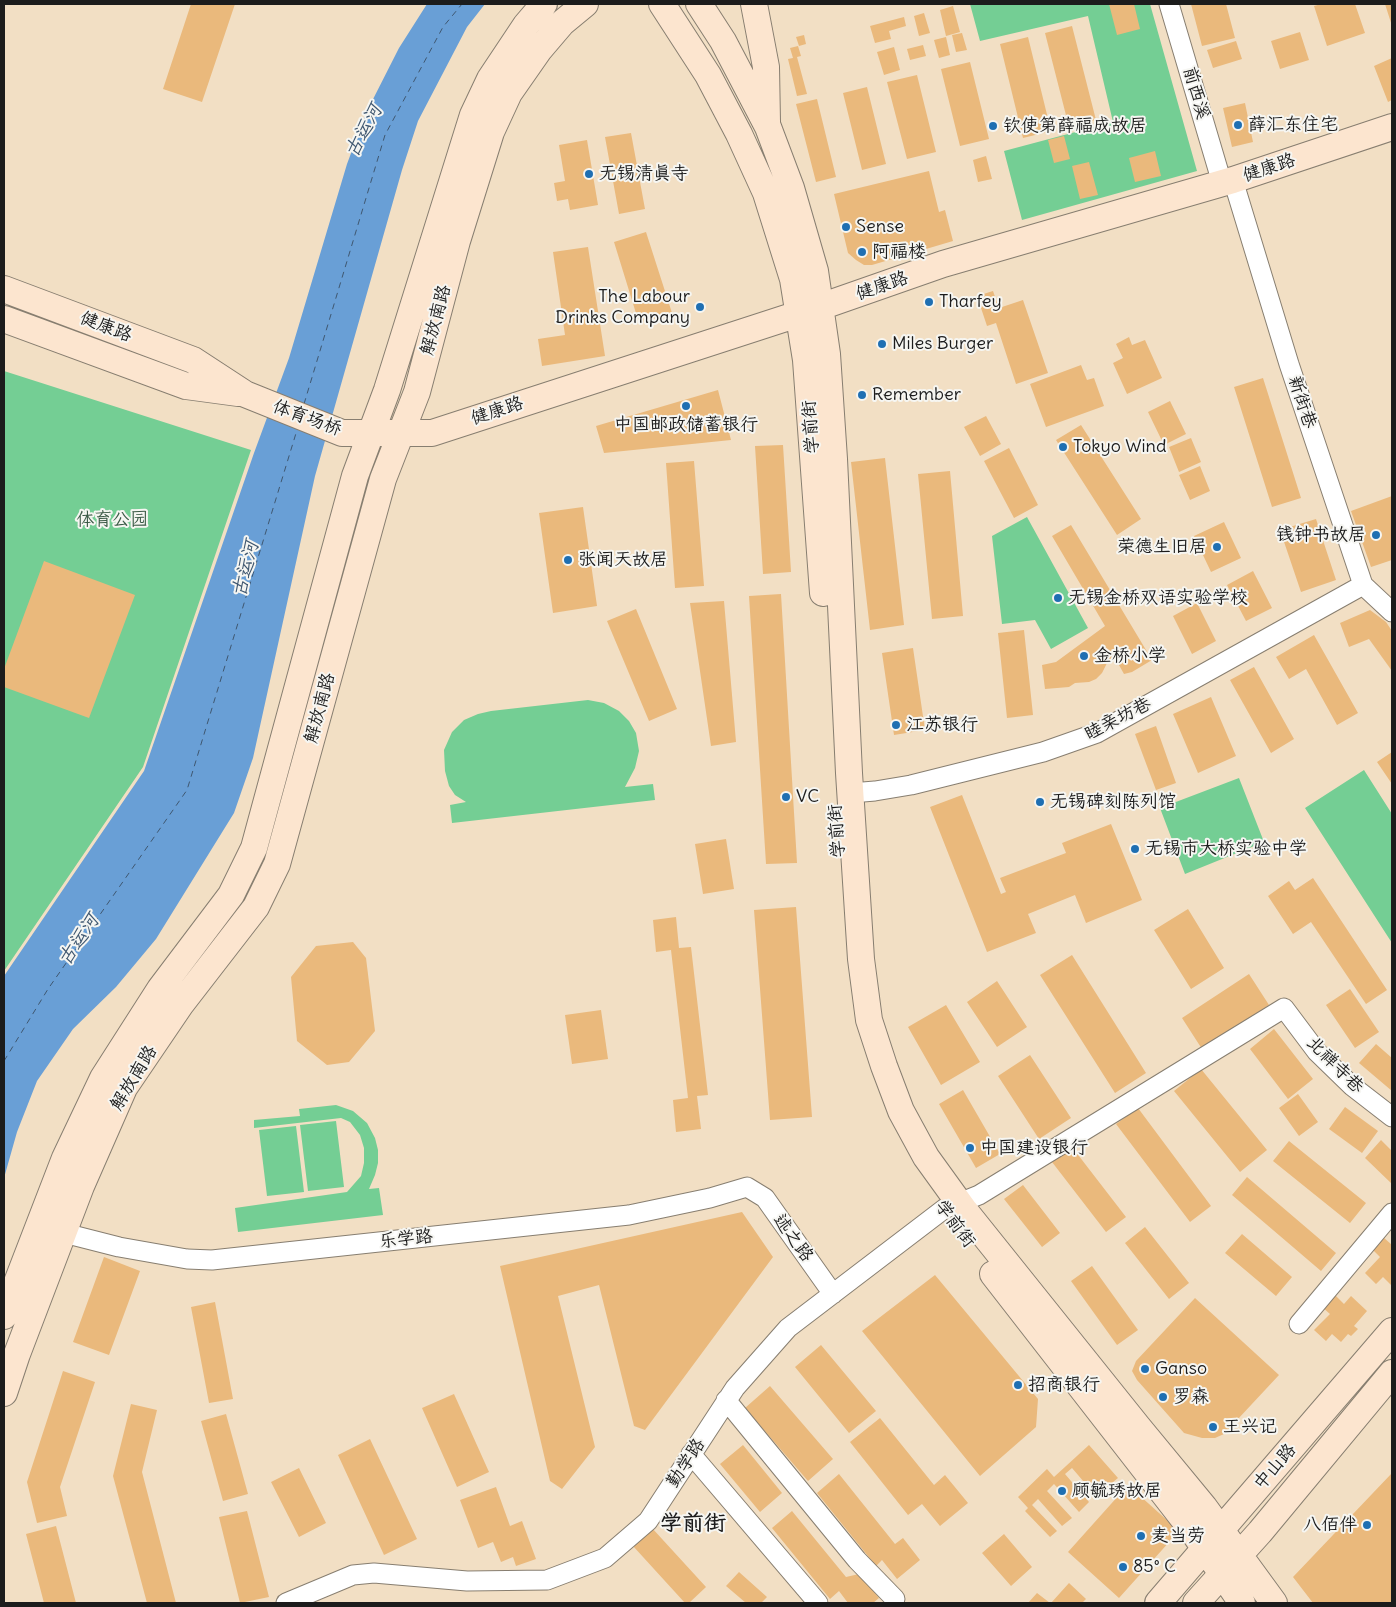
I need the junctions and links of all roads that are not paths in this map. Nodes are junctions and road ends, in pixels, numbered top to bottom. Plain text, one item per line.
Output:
1 (544, 4) edge
2 (585, 4) edge
3 (662, 4) edge
4 (699, 4) edge
5 (754, 4) edge
6 (1169, 4) edge
7 (768, 127) junction
8 (1392, 127) edge
9 (1227, 181) junction
10 (4, 289) edge
11 (809, 310) junction
12 (4, 319) edge
13 (245, 394) junction
14 (371, 433) junction
15 (402, 433) junction
16 (1363, 585) junction
17 (1392, 612) edge
18 (851, 792) junction
19 (1284, 1008) joint
20 (1392, 1117) edge
21 (748, 1187) joint
22 (951, 1206) junction
23 (1392, 1213) edge
24 (64, 1233) junction
25 (833, 1294) junction
26 (4, 1316) edge
27 (1299, 1324) dead end
28 (1392, 1331) edge
29 (1392, 1373) edge
30 (4, 1393) edge
31 (726, 1400) junction
32 (691, 1454) junction
33 (1221, 1529) junction
34 (1204, 1549) junction
35 (1239, 1555) junction
36 (1222, 1575) junction
37 (895, 1599) dead end
38 (286, 1603) edge
39 (818, 1603) edge
40 (1158, 1603) edge
41 (1196, 1603) edge
42 (1242, 1603) edge
43 (1274, 1603) edge

1 - 14 main road, 解放南路
2 - 15 main road, 解放南路
3 - 11 main road, 学前街
4 - 7 main road, 学前街
5 - 7 main road
6 - 9 street, 前西溪
7 - 11 main road, 学前街
8 - 9 main road, 健康路
9 - 11 main road, 健康路
9 - 16 street, 新街巷
10 - 13 main road, 健康路
11 - 15 main road, 健康路
11 - 18 main road, 学前街
11 - 22 main road, 学前街
12 - 13 main road, 健康路
13 - 14 main road, 体育场桥
14 - 15 main road, 健康路
14 - 26 main road, 解放南路
15 - 24 main road, 解放南路
16 - 17 street, 新街巷
16 - 18 street, 睦亲坊巷
18 - 22 main road, 学前街
19 - 20 street, 北禅寺巷
19 - 22 street, 勤学路
21 - 24 street, 乐学路
21 - 25 street, 述之路
22 - 25 street, 勤学路
22 - 33 main road, 学前街
22 - 34 main road, 学前街
23 - 27 street
24 - 30 main road, 解放南路
25 - 31 street, 勤学路
28 - 33 main road, 中山路
29 - 35 main road, 中山路
31 - 32 street, 勤学路
31 - 37 street
32 - 38 street, 勤学路
32 - 39 street
33 - 34 main road, 中山路
33 - 35 main road, 学前街
34 - 36 main road, 学前街
34 - 40 main road, 中山路
35 - 36 main road, 中山路
35 - 43 main road, 学前街
36 - 41 main road, 中山路
36 - 42 main road, 学前街

